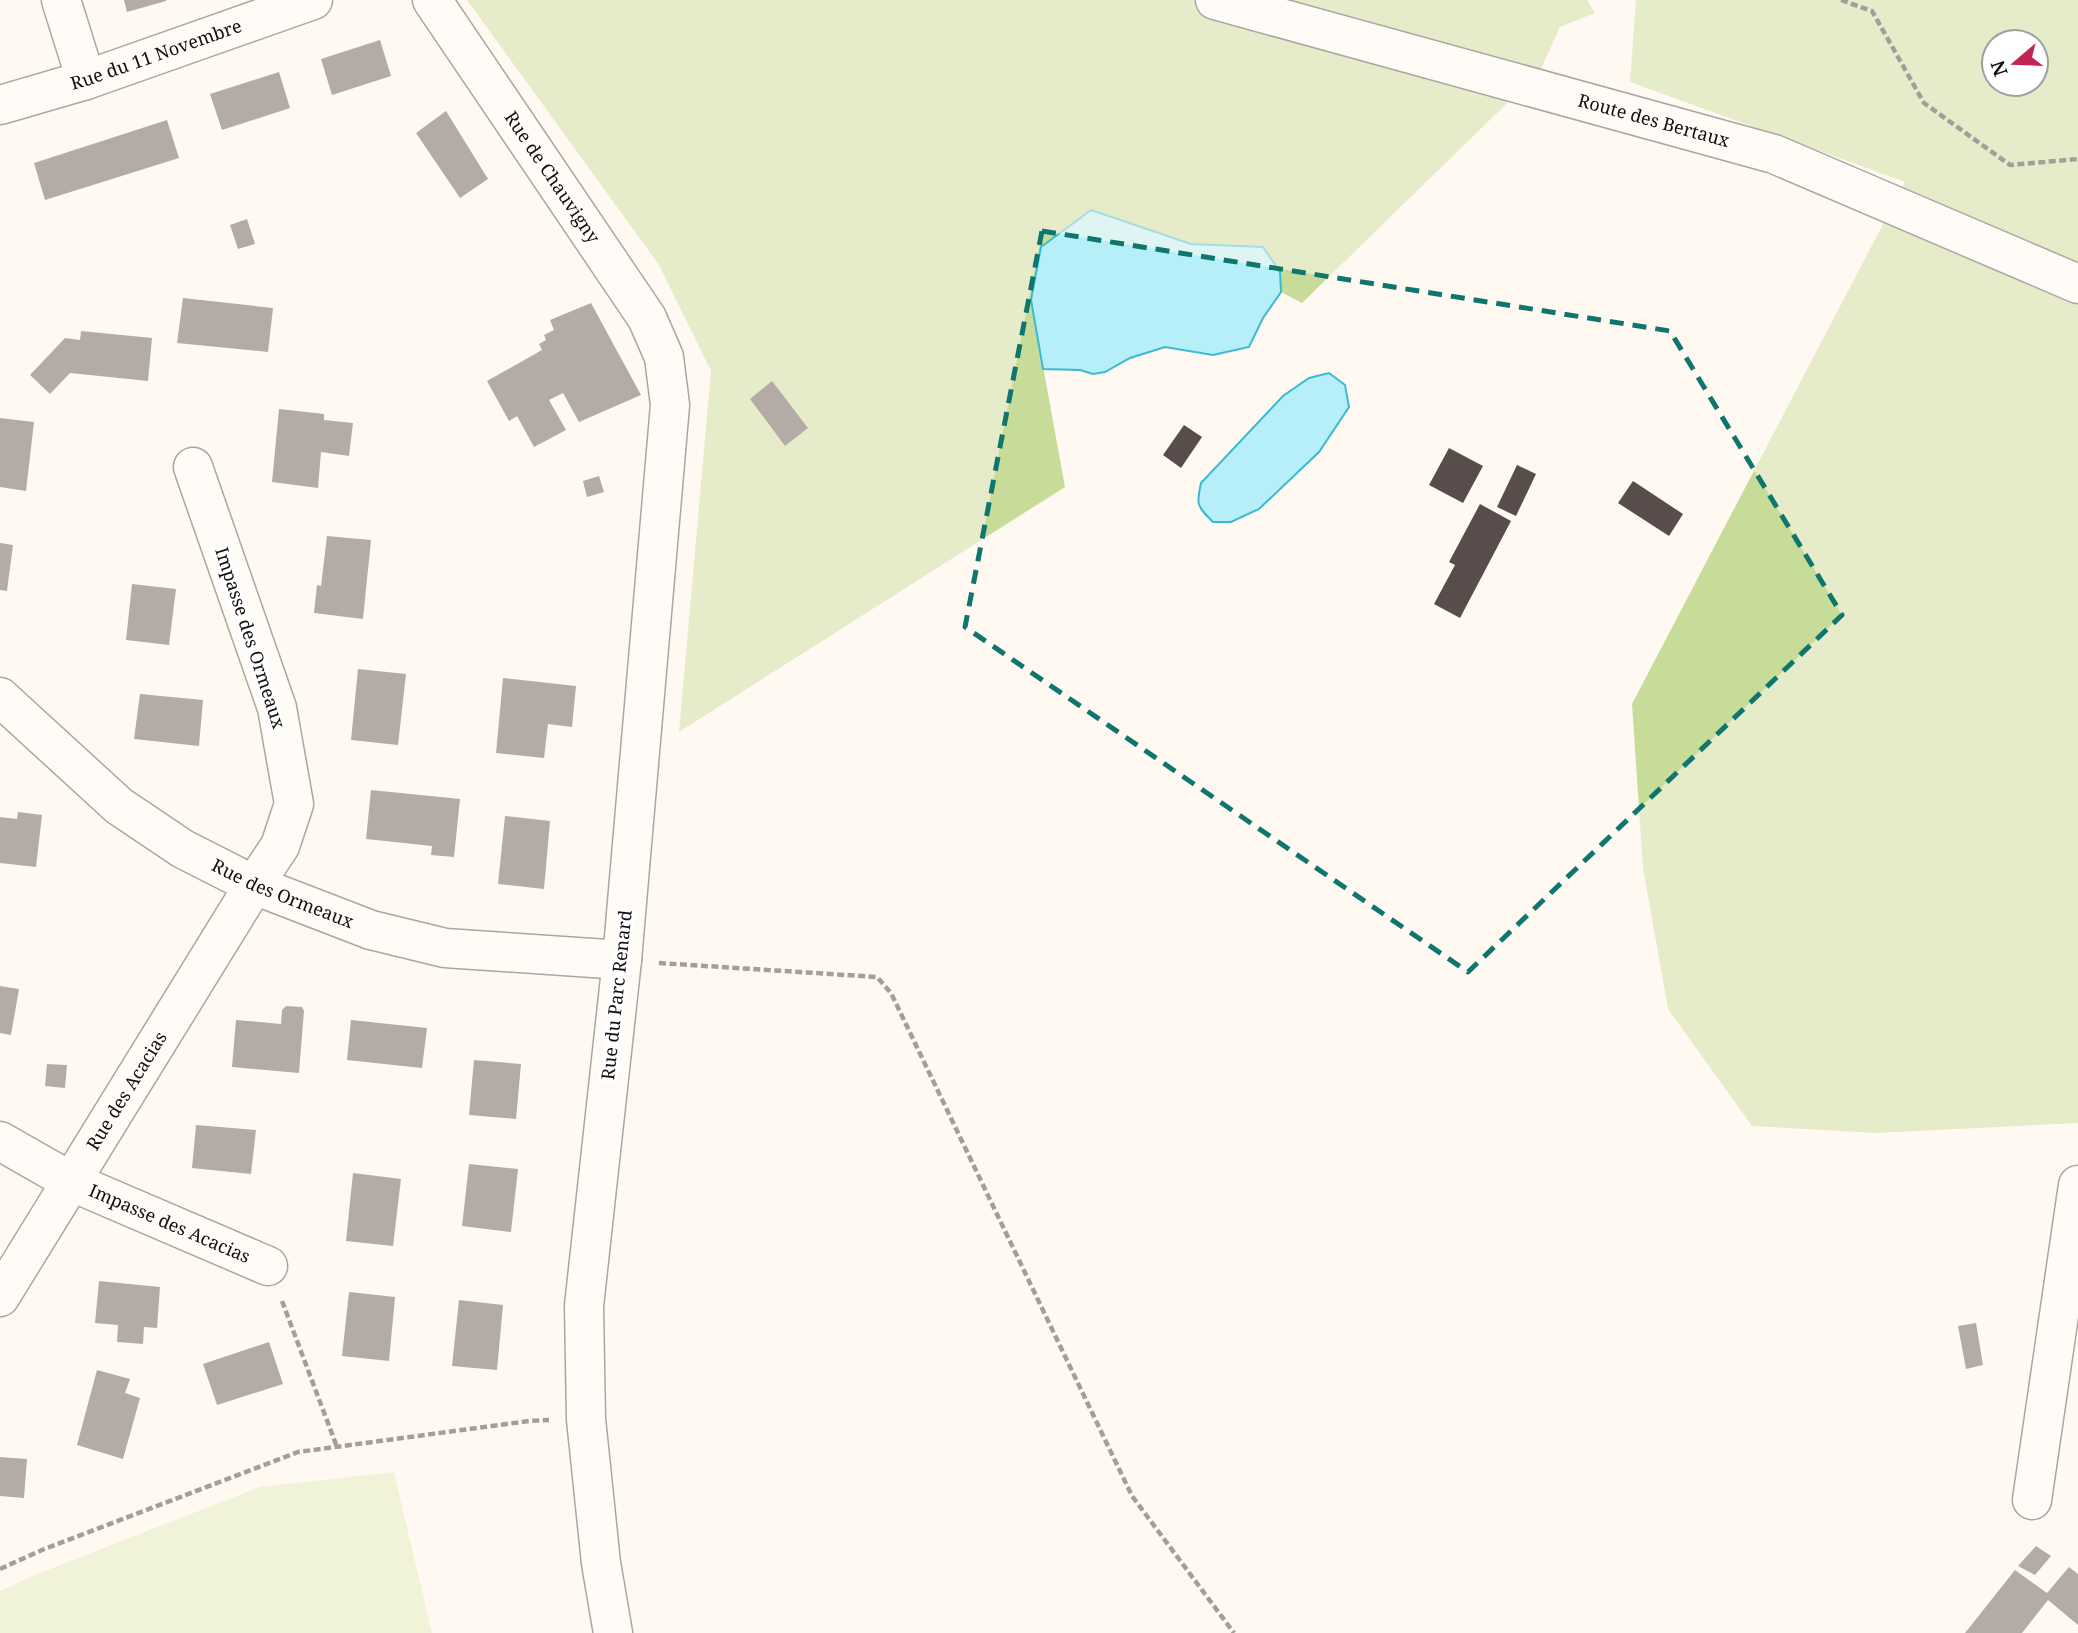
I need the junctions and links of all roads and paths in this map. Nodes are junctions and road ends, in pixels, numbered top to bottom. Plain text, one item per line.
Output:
1 (61, 0) edge
2 (313, 0) edge
3 (432, 0) edge
4 (1215, 0) edge
5 (1841, 0) edge
6 (86, 80) junction
7 (0, 105) edge
8 (2078, 159) edge
9 (2078, 284) edge
10 (664, 357) joint
11 (193, 467) dead end
12 (0, 697) edge
13 (254, 886) junction
14 (622, 960) junction
15 (0, 1141) edge
16 (72, 1182) junction
17 (2078, 1185) edge
18 (268, 1266) joint
19 (0, 1297) edge
20 (586, 1419) junction
21 (337, 1447) junction
22 (2032, 1500) dead end
23 (0, 1569) edge
24 (613, 1633) edge
25 (1234, 1633) edge

1 - 6 street
2 - 6 street, Rue du 11 Novembre
3 - 10 street, Rue de Chauvigny
4 - 9 street, Route des Bertaux
5 - 8 path
6 - 7 street, Rue du 11 Novembre
10 - 14 street, Rue du Parc Renard
11 - 13 street, Impasse des Ormeaux
12 - 13 street, Rue des Ormeaux
13 - 14 street, Rue des Ormeaux
13 - 16 street, Rue des Acacias
14 - 20 street, Rue du Parc Renard
14 - 25 path
15 - 16 street, Impasse des Acacias
16 - 18 street, Impasse des Acacias
16 - 19 street, Rue des Acacias
17 - 22 street
18 - 21 path
20 - 21 path
20 - 24 street, Rue du Parc Renard
21 - 23 path

